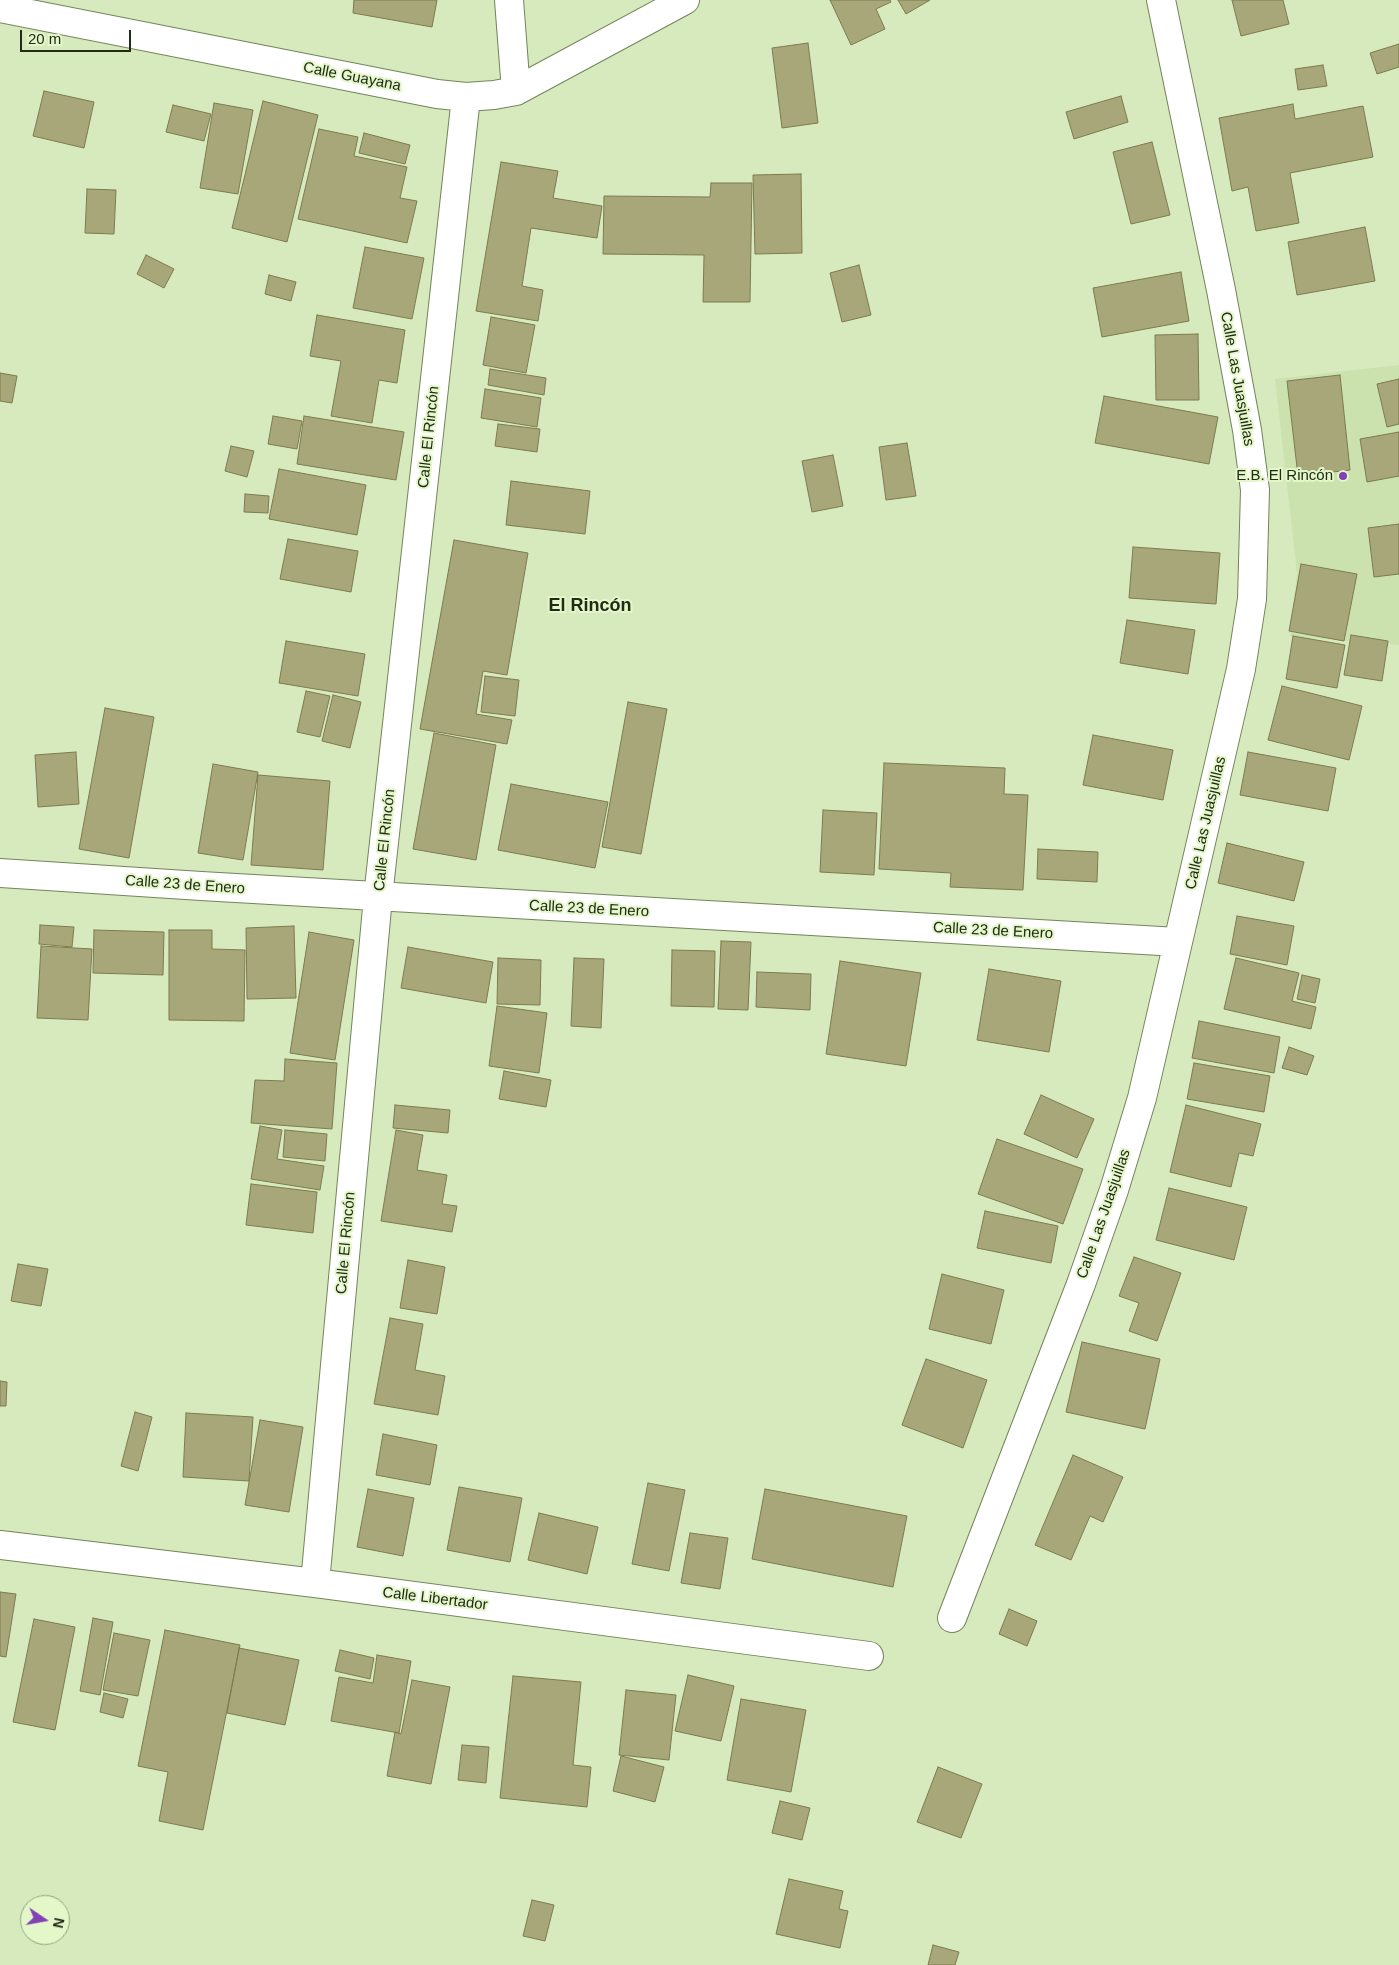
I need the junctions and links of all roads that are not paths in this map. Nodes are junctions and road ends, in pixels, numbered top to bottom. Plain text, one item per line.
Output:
1 (509, 0) edge
2 (686, 0) edge
3 (1161, 0) edge
4 (0, 8) edge
5 (516, 91) junction
6 (466, 97) junction
7 (0, 873) edge
8 (378, 897) junction
9 (1178, 942) junction
10 (0, 1545) edge
11 (315, 1584) junction
12 (952, 1618) dead end
13 (869, 1656) dead end

1 - 5 street
2 - 5 street, Calle Guayana
3 - 9 street, Calle Las Juasjuillas
4 - 6 street, Calle Guayana
5 - 6 street, Calle Guayana
6 - 8 street, Calle El Rincón
7 - 8 street, Calle 23 de Enero
8 - 9 street, Calle 23 de Enero
8 - 11 street, Calle El Rincón
9 - 12 street, Calle Las Juasjuillas
10 - 11 street, Calle Libertador
11 - 13 street, Calle Libertador

